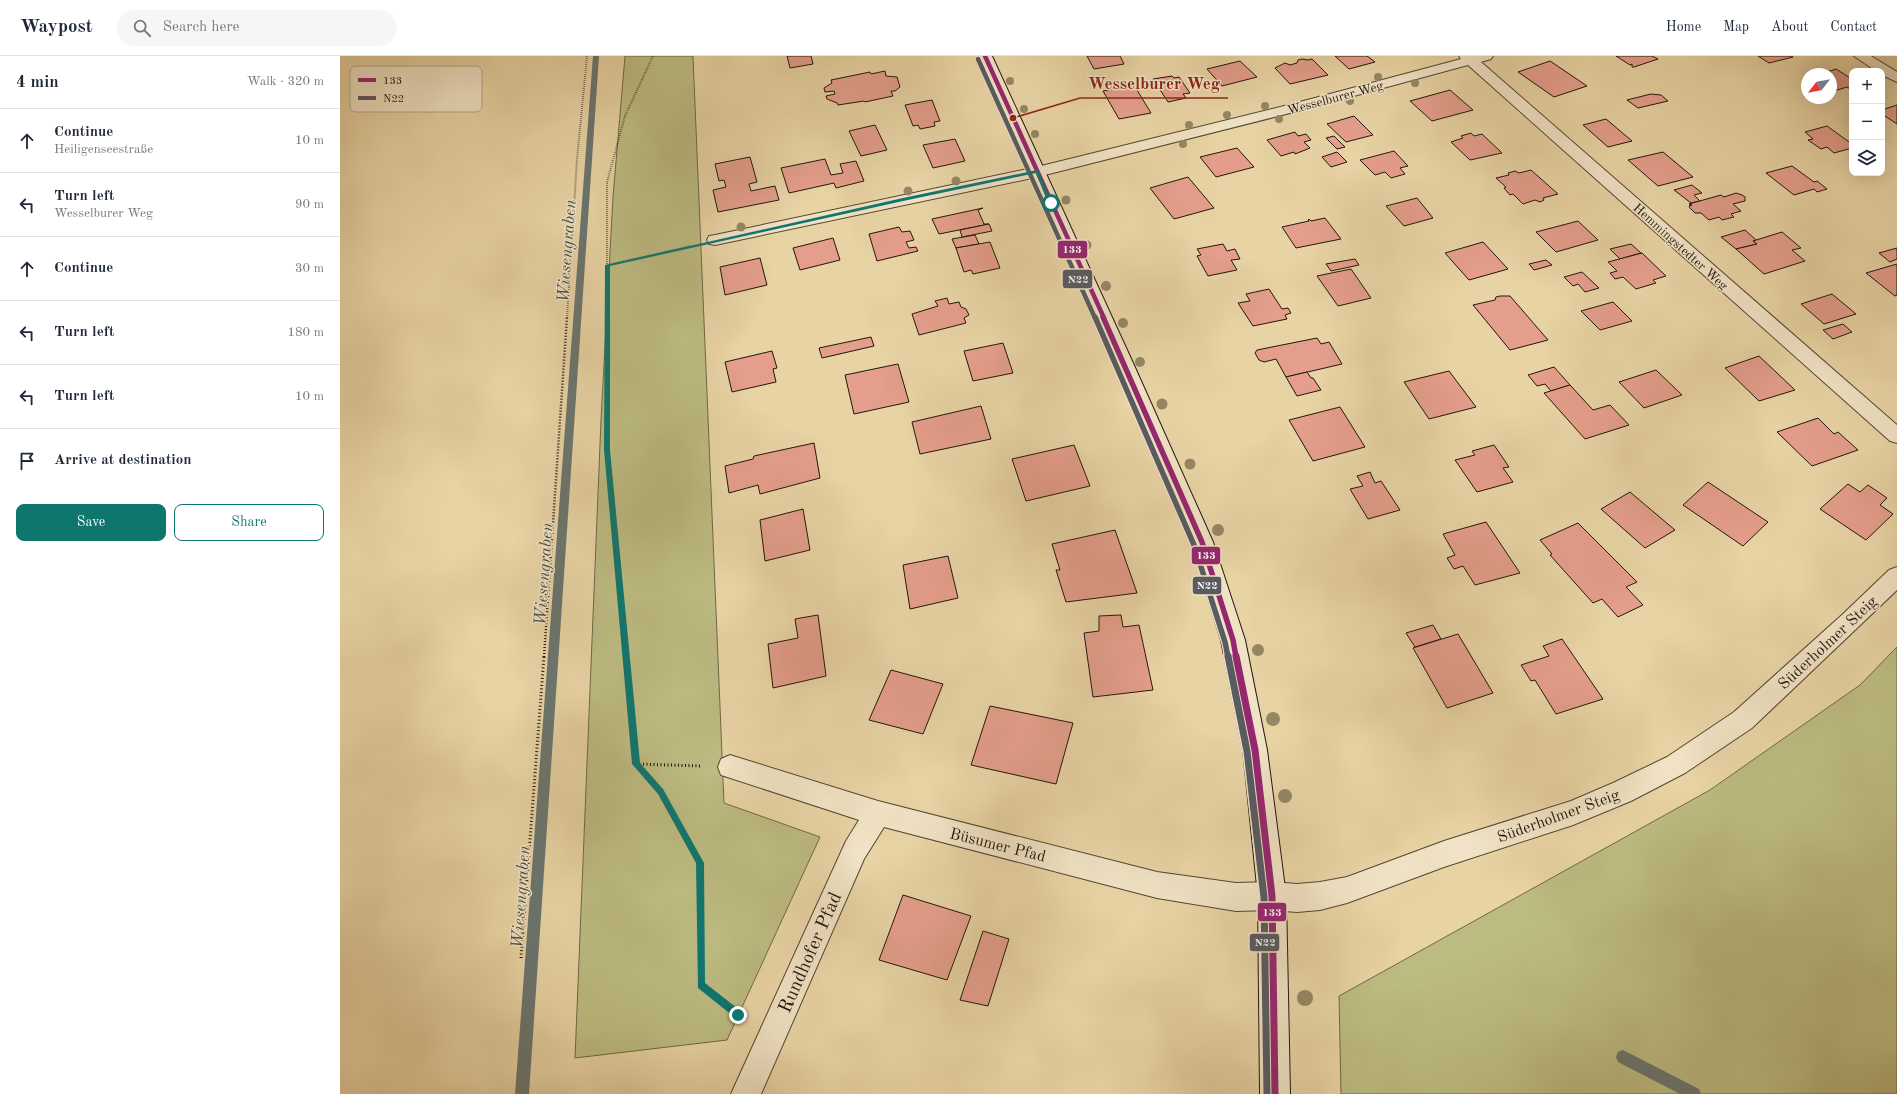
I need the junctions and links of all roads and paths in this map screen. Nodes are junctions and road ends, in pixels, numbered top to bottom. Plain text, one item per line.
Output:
1 (587, 56) edge
2 (653, 56) edge
3 (985, 56) edge
4 (1861, 56) edge
5 (1474, 58) edge
6 (1897, 78) edge
7 (1037, 172) junction
8 (714, 240) joint
9 (608, 265) junction
10 (1897, 436) edge
11 (1897, 576) edge
12 (636, 764) junction
13 (730, 768) joint
14 (878, 813) junction
15 (1272, 896) junction
16 (521, 958) dead end
17 (748, 1022) dead end
18 (746, 1094) edge
19 (1275, 1094) edge

1 - 16 path
2 - 9 path
3 - 7 street
4 - 6 street
5 - 7 street, Wesselburer Weg
5 - 10 street, Hemmingstedter Weg
7 - 8 street, Wesselburer Weg
7 - 15 street
8 - 9 path
9 - 12 path
11 - 15 street, Süderholmer Steig
12 - 13 path
12 - 17 path
13 - 14 street, Büsumer Pfad
14 - 15 street, Büsumer Pfad
14 - 18 street, Rundhofer Pfad
15 - 19 street

